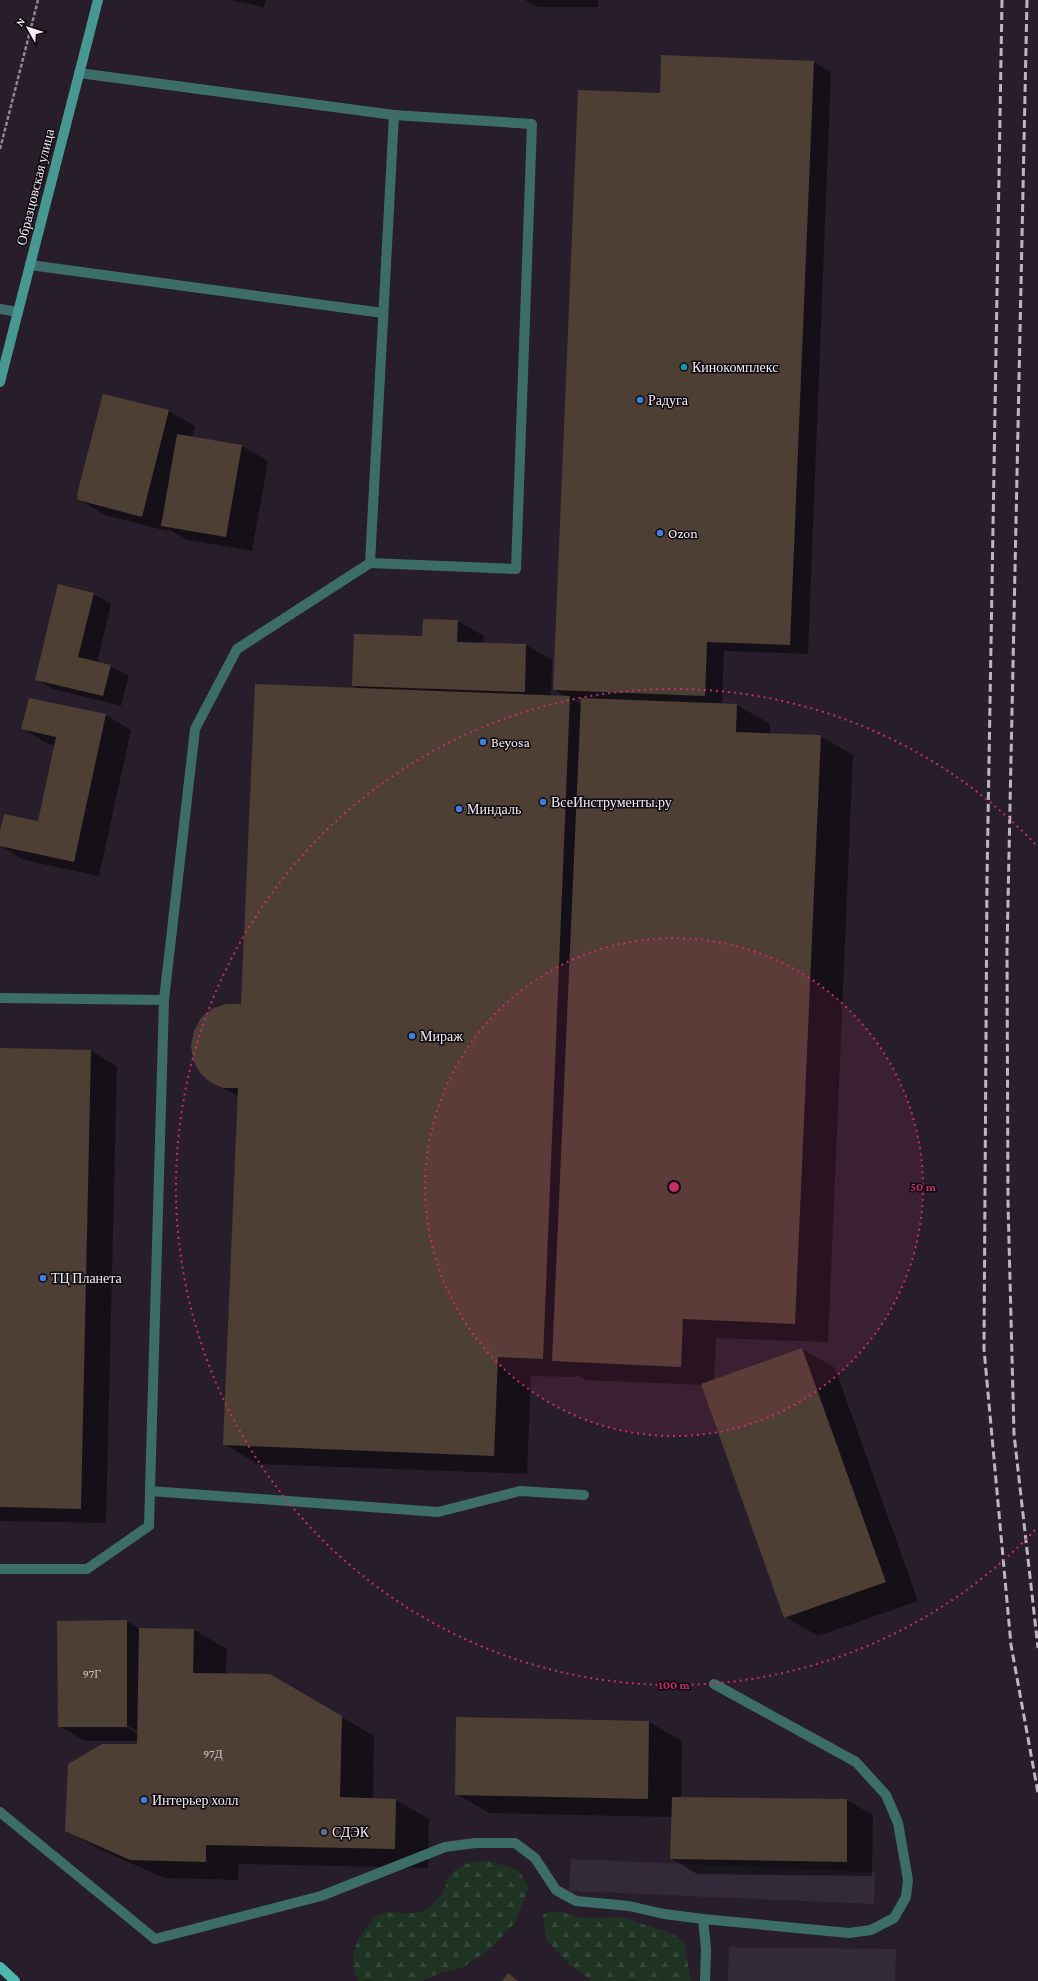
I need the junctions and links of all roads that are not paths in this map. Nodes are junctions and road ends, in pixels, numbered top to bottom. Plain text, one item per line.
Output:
1 (98, 0) edge
2 (79, 72) junction
3 (394, 115) junction
4 (30, 265) junction
5 (0, 309) edge
6 (18, 312) junction
7 (384, 313) junction
8 (0, 382) edge
9 (370, 564) junction
10 (0, 998) edge
11 (164, 1000) junction
12 (150, 1491) junction
13 (584, 1495) dead end
14 (0, 1569) edge
15 (714, 1684) dead end
16 (0, 1812) edge
17 (703, 1920) junction
18 (0, 1967) edge
19 (8, 1977) edge
20 (705, 1981) edge

1 - 2 main road, Образцовская улица
2 - 3 lane
2 - 4 main road, Образцовская улица
3 - 7 lane
3 - 9 lane
4 - 6 main road, Образцовская улица
4 - 7 lane
5 - 6 lane
6 - 8 main road, Образцовская улица
7 - 9 lane
9 - 11 lane
10 - 11 lane
11 - 12 lane
12 - 13 lane
12 - 14 lane
15 - 17 lane
16 - 17 lane
17 - 20 lane
18 - 19 main road

